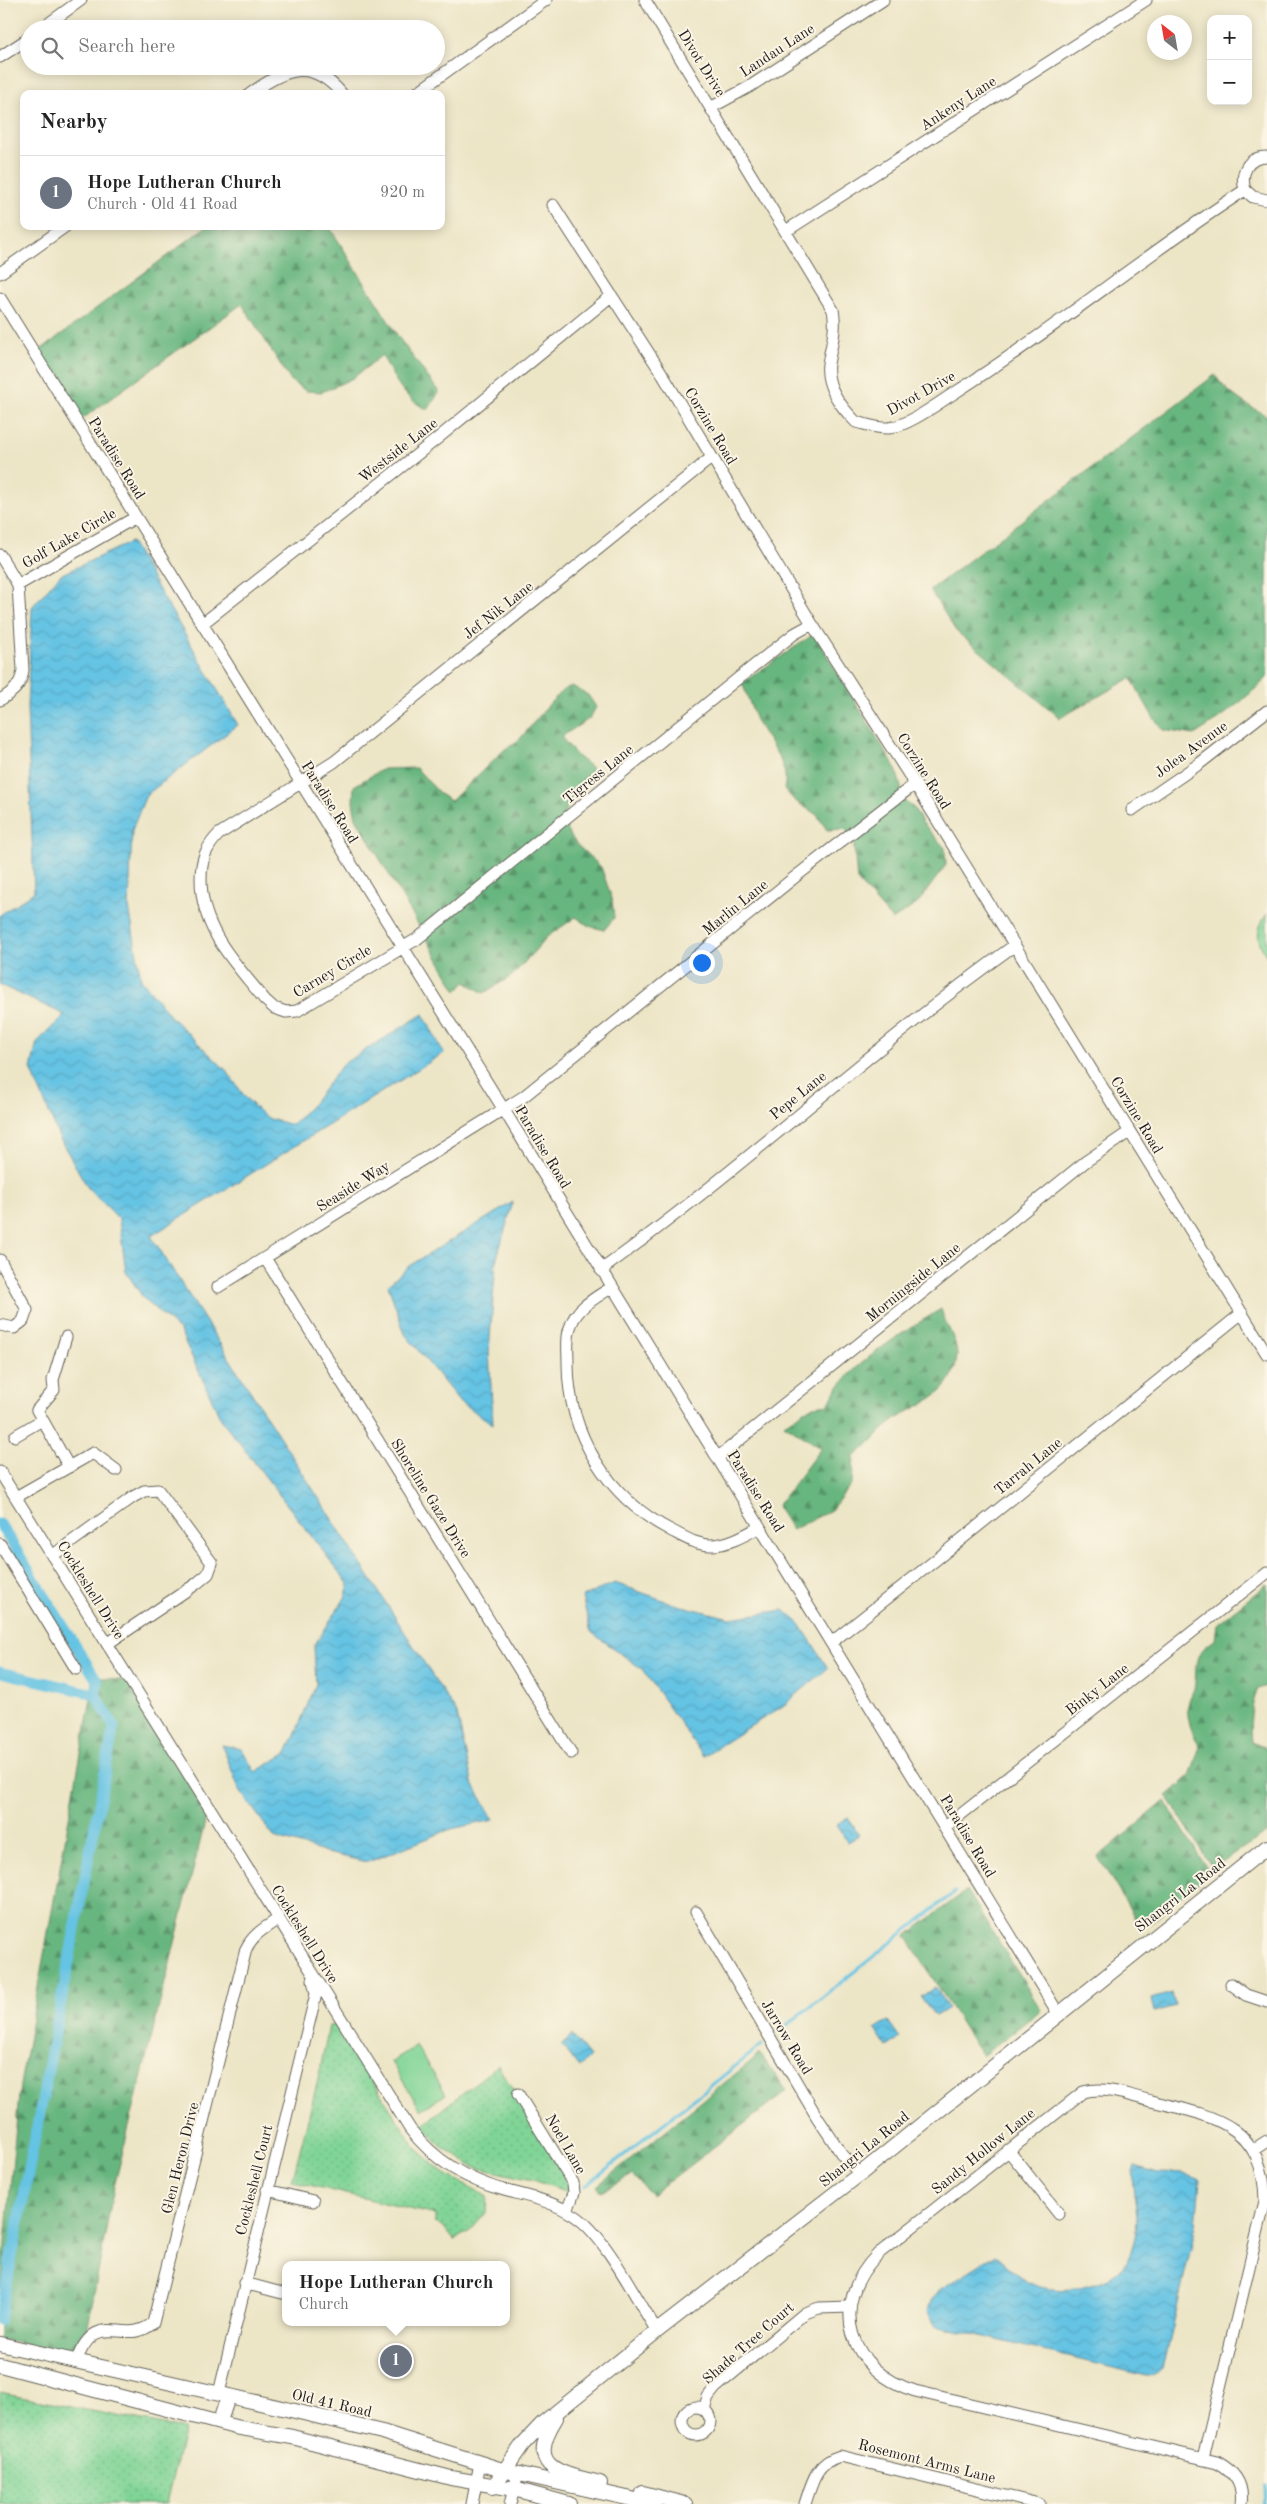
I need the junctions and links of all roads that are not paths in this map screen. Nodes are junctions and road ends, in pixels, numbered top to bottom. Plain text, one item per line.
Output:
1 (81, 0) edge
2 (546, 0) edge
3 (645, 0) edge
4 (883, 0) edge
5 (1146, 0) edge
6 (53, 20) edge
7 (20, 44) edge
8 (0, 57) edge
9 (445, 72) edge
10 (281, 75) edge
11 (320, 75) edge
12 (441, 75) edge
13 (256, 90) edge
14 (338, 90) edge
15 (421, 90) edge
16 (712, 107) junction
17 (1267, 157) edge
18 (1245, 190) junction
19 (1267, 200) edge
20 (553, 205) dead end
21 (60, 230) edge
22 (786, 231) junction
23 (0, 273) edge
24 (610, 296) junction
25 (0, 298) edge
26 (711, 458) junction
27 (136, 517) junction
28 (0, 555) edge
29 (18, 585) junction
30 (202, 624) junction
31 (812, 624) junction
32 (0, 700) edge
33 (1267, 711) edge
34 (301, 784) junction
35 (915, 784) junction
36 (1132, 810) dead end
37 (1015, 945) junction
38 (402, 948) junction
39 (504, 1110) junction
40 (1130, 1132) junction
41 (265, 1258) junction
42 (0, 1260) edge
43 (601, 1270) junction
44 (218, 1287) dead end
45 (612, 1287) junction
46 (1242, 1313) junction
47 (0, 1325) edge
48 (66, 1337) dead end
49 (1267, 1354) edge
50 (42, 1420) junction
51 (15, 1436) dead end
52 (717, 1458) junction
53 (69, 1467) junction
54 (116, 1470) dead end
55 (0, 1472) edge
56 (16, 1497) junction
57 (760, 1527) junction
58 (0, 1544) edge
59 (52, 1556) junction
60 (1267, 1573) edge
61 (832, 1642) junction
62 (107, 1644) junction
63 (76, 1669) dead end
64 (571, 1753) dead end
65 (945, 1827) junction
66 (1267, 1847) edge
67 (696, 1912) dead end
68 (278, 1919) junction
69 (312, 1974) junction
70 (1231, 1984) dead end
71 (1267, 2002) edge
72 (1058, 2013) junction
73 (518, 2094) dead end
74 (1267, 2141) edge
75 (1008, 2150) junction
76 (1253, 2150) junction
77 (860, 2174) junction
78 (267, 2190) junction
79 (313, 2201) dead end
80 (567, 2211) junction
81 (1059, 2214) dead end
82 (244, 2283) junction
83 (282, 2293) dead end
84 (850, 2307) junction
85 (657, 2331) junction
86 (0, 2344) edge
87 (76, 2362) junction
88 (0, 2365) edge
89 (223, 2395) junction
90 (565, 2405) junction
91 (704, 2410) dead end
92 (220, 2421) junction
93 (1203, 2458) junction
94 (480, 2463) junction
95 (502, 2470) junction
96 (518, 2474) junction
97 (475, 2483) junction
98 (493, 2488) junction
99 (514, 2490) junction
100 (472, 2504) edge
101 (510, 2504) edge
102 (569, 2504) edge
103 (654, 2504) edge
104 (684, 2504) edge
105 (805, 2504) edge
106 (1039, 2504) edge
107 (1242, 2504) edge

1 - 6 street
2 - 9 street
3 - 16 street, Divot Drive
4 - 16 street, Landau Lane
5 - 22 street, Ankeny Lane
7 - 8 street
10 - 13 street
11 - 14 street
12 - 15 street
16 - 22 street, Divot Drive
17 - 18 street
18 - 19 street
18 - 22 street, Divot Drive
20 - 24 street, Corzine Road
21 - 23 street
24 - 26 street, Corzine Road
24 - 30 street, Westside Lane
25 - 27 street, Paradise Road
26 - 31 street, Corzine Road
26 - 34 street, Jef Nik Lane
27 - 29 street, Golf Lake Circle
27 - 30 street, Paradise Road
28 - 29 street, Golf Lake Circle
29 - 32 street, Golf Lake Circle
30 - 34 street, Paradise Road
31 - 35 street, Corzine Road
31 - 38 street, Tigress Lane
33 - 36 street, Jolea Avenue
34 - 38 street, Paradise Road
34 - 38 street, Carney Circle
35 - 37 street, Corzine Road
35 - 39 street, Marlin Lane
37 - 40 street, Corzine Road
37 - 43 street, Pepe Lane
38 - 39 street, Paradise Road
39 - 41 street, Seaside Way
39 - 43 street, Paradise Road
40 - 46 street, Corzine Road
40 - 52 street, Morningside Lane
41 - 44 street, Seaside Way
41 - 64 street, Shoreline Gaze Drive
42 - 47 street
43 - 45 street, Paradise Road
45 - 52 street, Paradise Road
45 - 57 street
46 - 49 street, Corzine Road
46 - 61 street, Tarrah Lane
48 - 50 street
50 - 51 street
50 - 53 street
52 - 57 street, Paradise Road
53 - 54 street
53 - 56 street
55 - 56 street, Cockleshell Drive
56 - 59 street, Cockleshell Drive
57 - 61 street, Paradise Road
58 - 63 street
59 - 62 street, Cockleshell Drive
59 - 62 street
60 - 65 street, Binky Lane
61 - 65 street, Paradise Road
62 - 68 street, Cockleshell Drive
65 - 72 street, Paradise Road
66 - 72 street, Shangri La Road
67 - 77 street, Jarrow Road
68 - 69 street, Cockleshell Drive
68 - 87 street, Glen Heron Drive
69 - 78 street, Cockleshell Court
69 - 80 street, Cockleshell Drive
70 - 71 street
72 - 77 street, Shangri La Road
73 - 80 street, Noel Lane
74 - 76 street
75 - 76 street, Sandy Hollow Lane
75 - 81 street
75 - 84 street, Sandy Hollow Lane
76 - 93 street, Sandy Hollow Lane
77 - 85 street, Shangri La Road
78 - 79 street
78 - 82 street, Cockleshell Court
80 - 85 street, Cockleshell Drive
82 - 83 street
82 - 89 street, Cockleshell Court
84 - 91 street, Shade Tree Court
84 - 93 street, Sandy Hollow Lane
85 - 90 street, Shangri La Road
86 - 87 street, Old 41 Road
87 - 89 street, Old 41 Road
88 - 92 street
89 - 92 street
89 - 94 street, Old 41 Road
90 - 95 street, Shangri La Road
90 - 104 street
92 - 97 street
93 - 107 street, Sandy Hollow Lane
94 - 95 street, Old 41 Road
94 - 97 street
95 - 96 street, Old 41 Road
95 - 98 street, Shangri La Road
96 - 99 street
96 - 103 street, Old 41 Road
97 - 98 street
97 - 100 street
98 - 99 street
99 - 101 street
99 - 102 street
105 - 106 street, Rosemont Arms Lane

